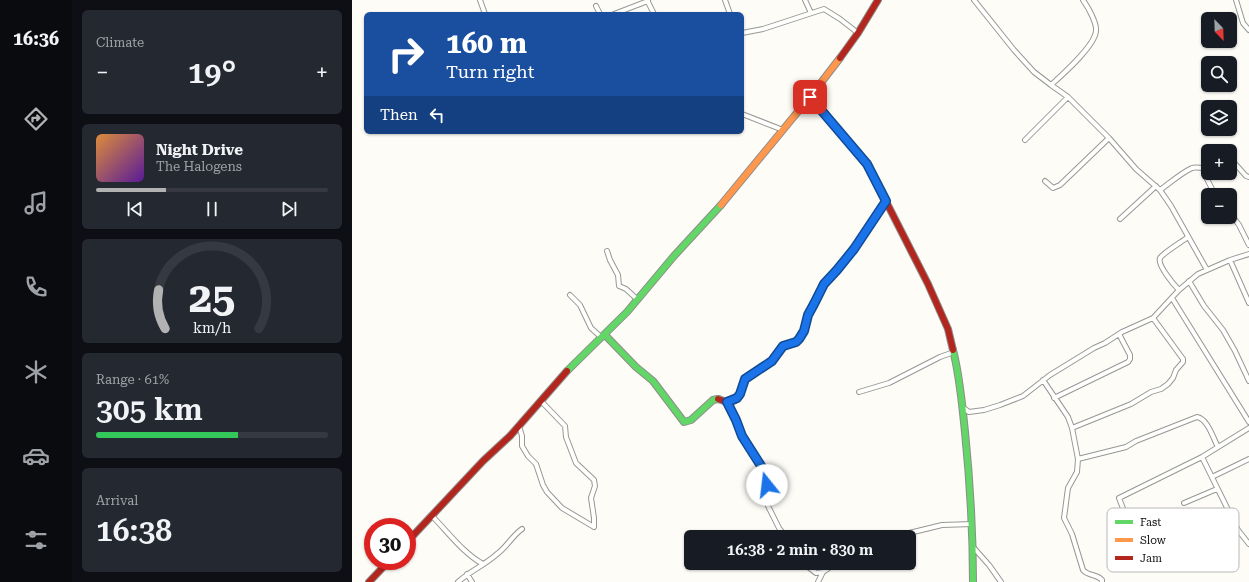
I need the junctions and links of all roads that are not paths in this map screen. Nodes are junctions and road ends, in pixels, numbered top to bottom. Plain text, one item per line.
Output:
1 (480, 0) edge
2 (648, 0) edge
3 (725, 0) edge
4 (805, 0) edge
5 (878, 0) edge
6 (974, 0) edge
7 (1083, 0) edge
8 (1236, 0) edge
9 (596, 6) dead end
10 (484, 12) edge
11 (599, 12) edge
12 (619, 12) edge
13 (653, 12) edge
14 (729, 12) edge
15 (811, 13) junction
16 (1249, 30) edge
17 (744, 33) edge
18 (858, 33) junction
19 (1051, 85) junction
20 (810, 97) junction
21 (1068, 97) junction
22 (744, 115) edge
23 (783, 130) junction
24 (1109, 138) junction
25 (1025, 140) dead end
26 (1237, 166) edge
27 (1201, 168) edge
28 (1249, 177) edge
29 (1045, 181) dead end
30 (1156, 186) junction
31 (1160, 190) junction
32 (886, 201) junction
33 (1120, 219) dead end
34 (1237, 222) edge
35 (1188, 237) junction
36 (1249, 245) edge
37 (607, 251) dead end
38 (1249, 254) edge
39 (1230, 260) junction
40 (1207, 270) junction
41 (1189, 281) junction
42 (1179, 290) junction
43 (570, 295) dead end
44 (1172, 298) junction
45 (638, 300) junction
46 (1249, 303) edge
47 (1153, 318) junction
48 (1119, 334) junction
49 (603, 336) junction
50 (954, 352) junction
51 (1043, 380) junction
52 (1249, 381) edge
53 (859, 392) dead end
54 (1054, 398) junction
55 (541, 401) junction
56 (727, 402) junction
57 (962, 407) junction
58 (968, 412) junction
59 (962, 416) junction
60 (1249, 422) edge
61 (519, 426) junction
62 (1072, 428) junction
63 (1249, 428) edge
64 (1218, 447) junction
65 (1202, 457) junction
66 (1078, 459) junction
67 (1248, 460) edge
68 (1249, 465) edge
69 (1212, 477) junction
70 (1217, 489) junction
71 (1184, 503) dead end
72 (1123, 508) edge
73 (1227, 508) edge
74 (432, 516) junction
75 (972, 524) junction
76 (522, 529) dead end
77 (781, 530) edge
78 (916, 531) edge
79 (1239, 531) edge
80 (416, 533) edge
81 (1249, 544) edge
82 (973, 547) junction
83 (483, 564) junction
84 (380, 570) edge
85 (812, 570) edge
86 (825, 570) edge
87 (822, 572) junction
88 (467, 574) junction
89 (369, 582) edge
90 (458, 582) edge
91 (472, 582) edge
92 (818, 582) edge
93 (973, 582) edge
94 (1002, 582) edge
95 (1102, 582) edge

1 - 10 street
2 - 12 street
2 - 13 street
3 - 14 street
4 - 15 street
5 - 18 street
6 - 19 street
7 - 19 street
8 - 16 street
9 - 11 street
15 - 17 street
15 - 18 street
18 - 20 street
19 - 21 street
20 - 23 street
20 - 32 street
21 - 24 street
21 - 25 street
22 - 23 street
23 - 45 street
24 - 29 street
24 - 30 street
26 - 28 street
27 - 31 street
30 - 31 street
30 - 33 street
31 - 35 street
32 - 50 street
32 - 56 street
34 - 36 street
35 - 40 street
35 - 42 street
37 - 45 street
38 - 39 street
39 - 40 street
39 - 46 street
40 - 41 street
41 - 42 street
41 - 52 street
42 - 44 street
43 - 49 street
44 - 47 street
44 - 60 street
45 - 49 street
47 - 48 street
47 - 62 street
48 - 51 street
48 - 54 street
49 - 55 street
49 - 56 street
50 - 53 street
50 - 57 street
51 - 54 street
51 - 58 street
54 - 62 street
55 - 61 street
55 - 61 street
56 - 77 street
57 - 58 street
57 - 59 street
58 - 59 street
59 - 75 street
61 - 74 street
62 - 66 street
63 - 64 street
64 - 65 street
64 - 66 street
65 - 69 street
65 - 72 street
66 - 95 street
67 - 68 street
67 - 69 street
69 - 70 street
70 - 71 street
70 - 73 street
74 - 80 street
74 - 83 street
75 - 78 street
75 - 82 street
76 - 83 street
79 - 81 street
82 - 93 street
82 - 94 street
83 - 88 street
84 - 89 street
85 - 87 street
86 - 87 street
87 - 92 street
88 - 90 street
88 - 91 street

